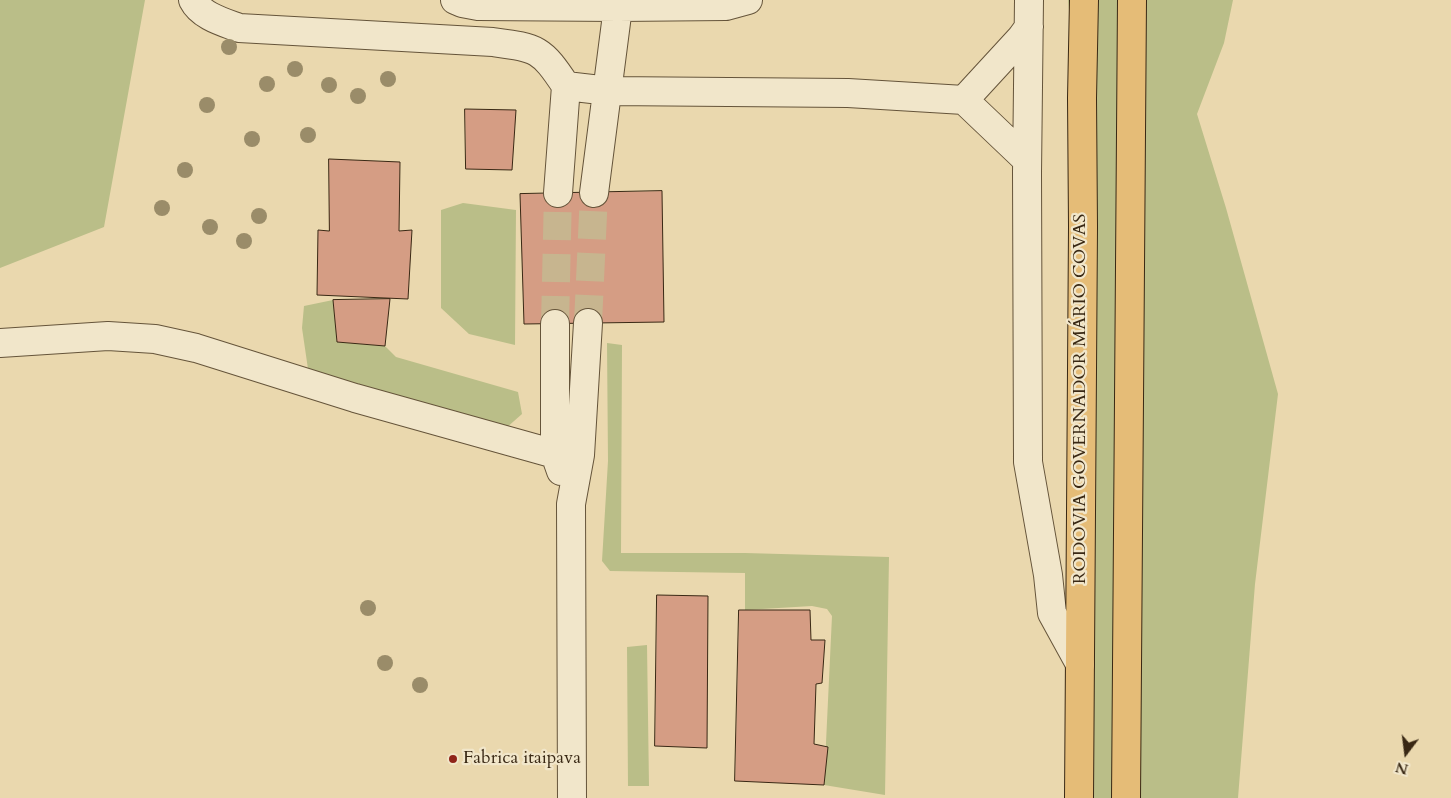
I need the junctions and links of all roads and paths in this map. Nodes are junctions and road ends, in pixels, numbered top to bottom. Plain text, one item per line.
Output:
1 (193, 0) edge
2 (455, 0) edge
3 (748, 0) edge
4 (1029, 0) edge
5 (1084, 0) edge
6 (1132, 0) edge
7 (618, 7) junction
8 (1029, 27) junction
9 (566, 86) junction
10 (609, 90) junction
11 (964, 100) junction
12 (1027, 160) junction
13 (594, 193) tunnel mouth
14 (558, 194) tunnel mouth
15 (588, 323) tunnel mouth
16 (556, 324) tunnel mouth
17 (0, 344) edge
18 (567, 455) junction
19 (1080, 664) junction
20 (572, 798) edge
21 (1079, 798) edge
22 (1126, 798) edge

1 - 9 lane
2 - 7 lane
3 - 7 lane
4 - 8 lane
5 - 19 highway, RODOVIA GOVERNADOR MÁRIO COVAS
6 - 22 highway
7 - 10 lane
8 - 11 lane
8 - 12 lane
9 - 10 lane
9 - 14 lane
10 - 11 lane
10 - 13 lane
11 - 12 lane
12 - 19 lane
15 - 18 lane
16 - 18 lane
17 - 18 lane
18 - 20 lane
19 - 21 highway, RODOVIA GOVERNADOR MÁRIO COVAS

